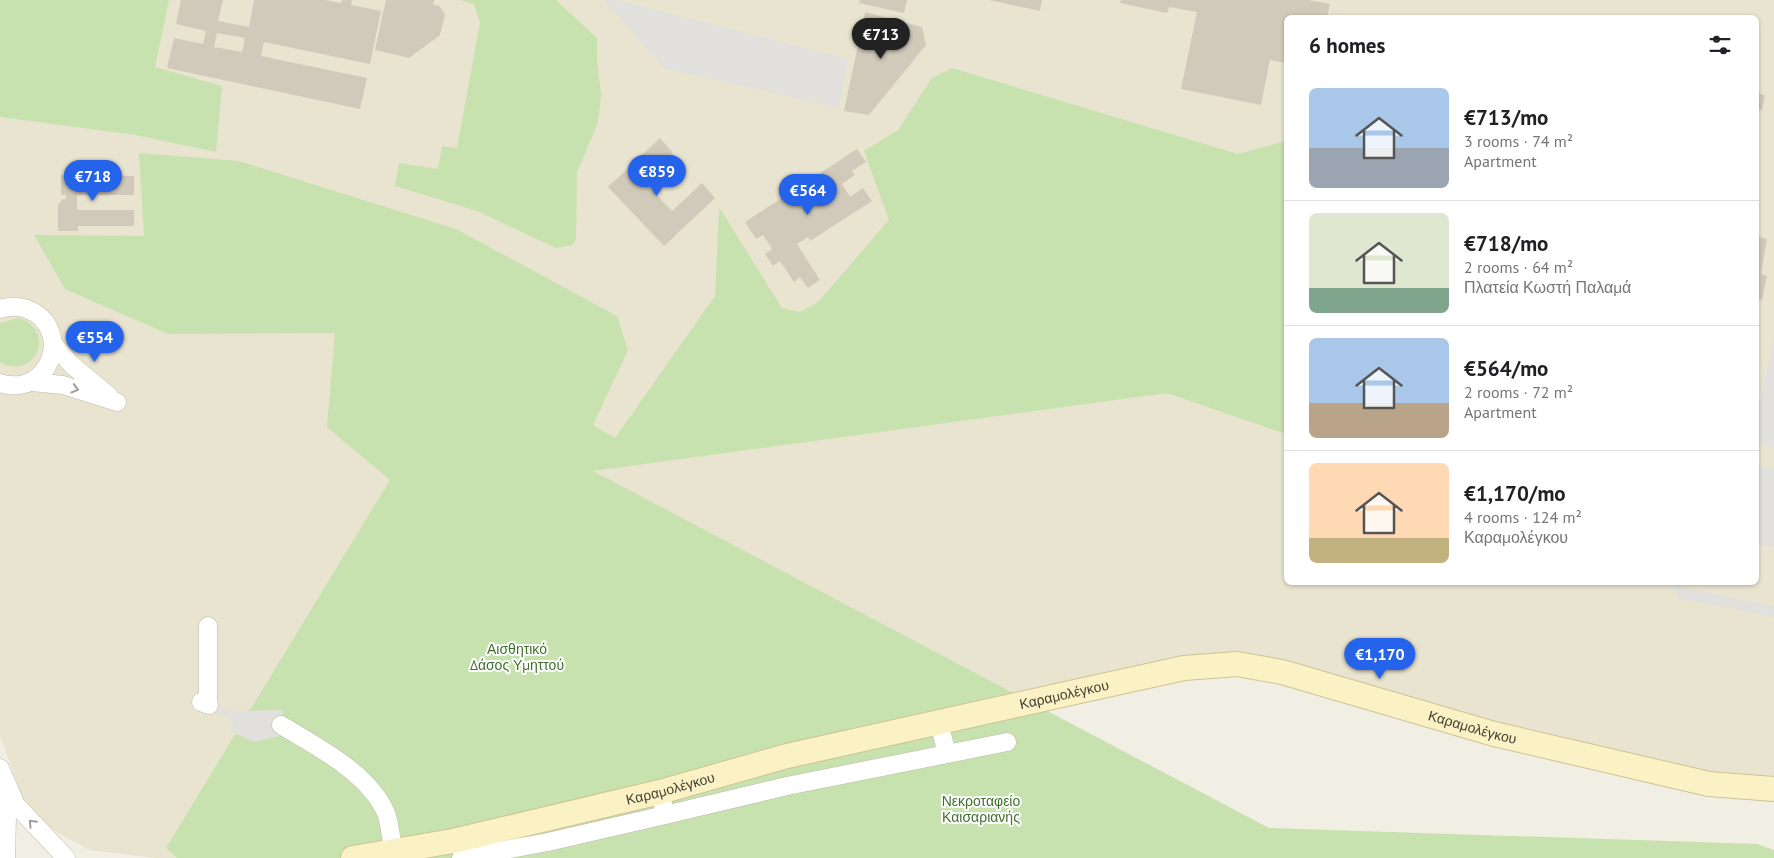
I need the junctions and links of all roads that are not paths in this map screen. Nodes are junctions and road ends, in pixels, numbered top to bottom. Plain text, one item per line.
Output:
1 (0, 309) edge
2 (54, 345) junction
3 (32, 382) junction
4 (3, 387) edge
5 (208, 626) dead end
6 (209, 706) dead end
7 (939, 723) junction
8 (281, 725) dead end
9 (1007, 742) dead end
10 (947, 754) junction
11 (0, 768) edge
12 (0, 782) edge
13 (1774, 789) edge
14 (660, 792) junction
15 (665, 815) junction
16 (394, 855) edge
17 (6, 858) edge
18 (66, 858) edge
19 (354, 858) edge
20 (461, 858) edge

1 - 2 street
2 - 3 street
3 -> 2 street
3 - 4 street
5 - 6 street
7 - 10 street
7 - 13 main road, Καραμολέγκου
7 - 14 main road, Καραμολέγκου
8 - 16 street
9 - 10 street
10 - 15 street
18 -> 11 street
12 - 17 street
14 - 15 street
14 - 16 main road, Καραμολέγκου
15 - 20 street
16 - 19 main road, Καραμολέγκου

